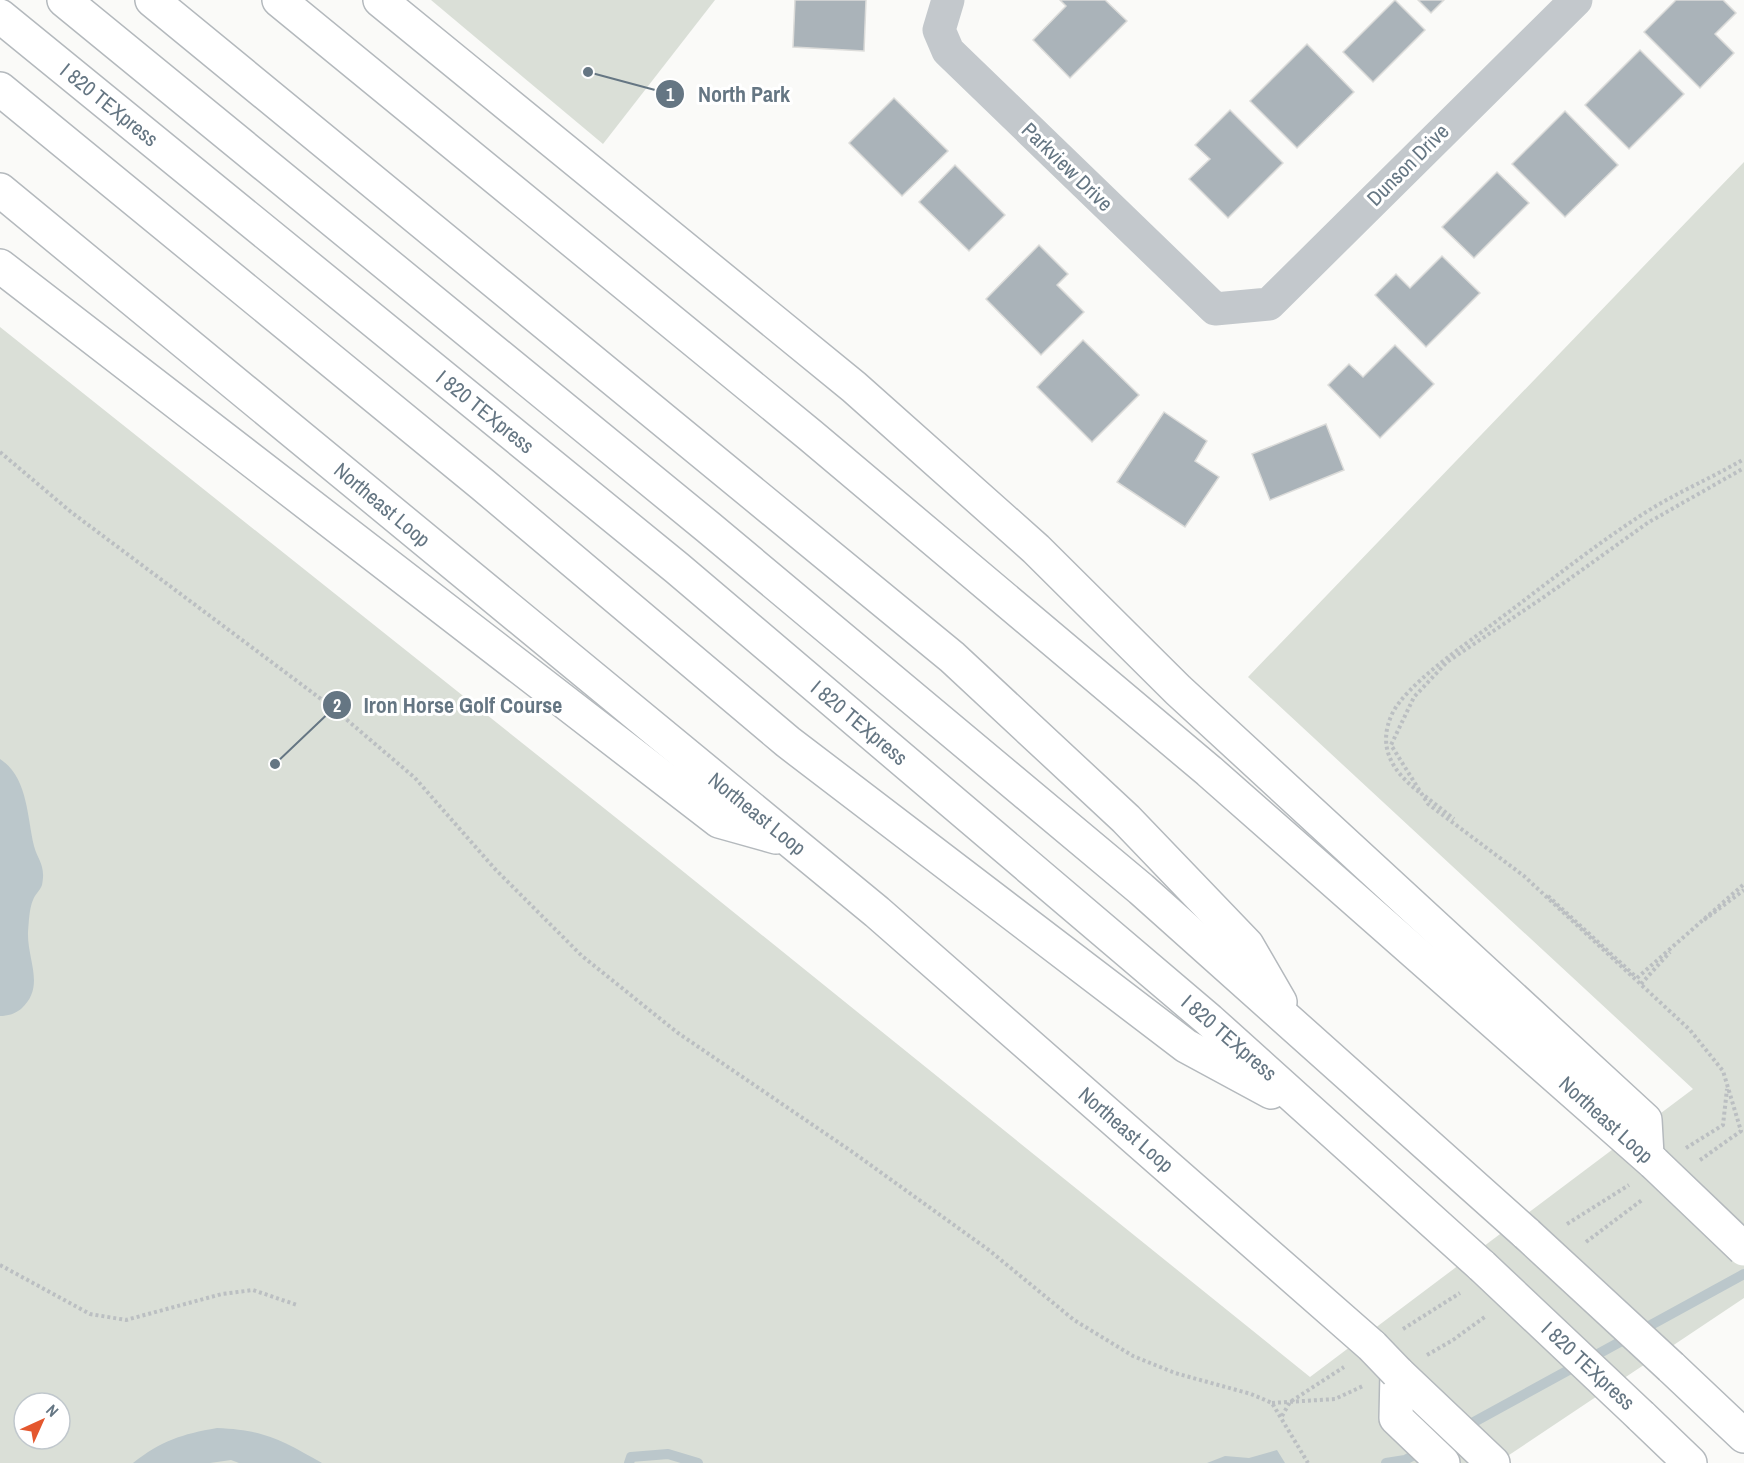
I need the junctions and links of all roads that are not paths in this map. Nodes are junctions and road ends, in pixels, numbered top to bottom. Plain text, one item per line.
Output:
1 (64, 0) edge
2 (152, 0) edge
3 (279, 0) edge
4 (380, 0) edge
5 (948, 0) edge
6 (1576, 0) edge
7 (0, 16) edge
8 (0, 89) edge
9 (0, 190) edge
10 (0, 266) edge
11 (1230, 308) joint
12 (789, 841) junction
13 (1297, 1031) junction
14 (1320, 1119) junction
15 (1650, 1159) junction
16 (1744, 1249) edge
17 (1395, 1371) junction
18 (1744, 1436) edge
19 (1443, 1463) edge
20 (1492, 1463) edge
21 (1690, 1463) edge

1 - 13 highway
2 - 13 highway
3 - 15 highway, Northeast Loop
4 - 15 highway
5 - 11 street, Parkview Drive
6 - 11 street, Dunson Drive
7 - 14 highway, I 820 TEXpress
8 - 14 highway
9 - 12 highway, Northeast Loop
10 - 12 highway
12 - 17 highway, Northeast Loop, bridge
13 - 18 highway, bridge
14 - 21 highway, I 820 TEXpress, bridge
15 - 16 highway, Northeast Loop, bridge
17 - 19 highway
17 - 20 highway, Northeast Loop

